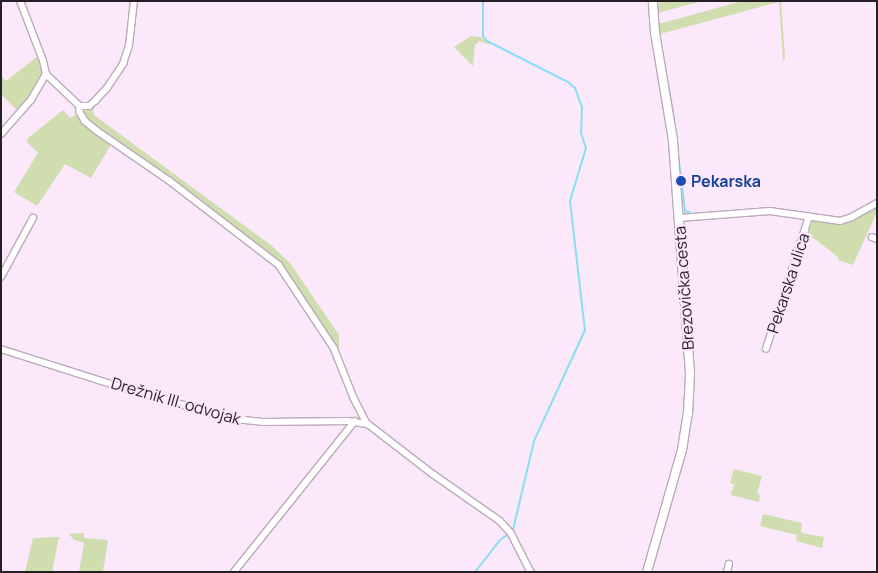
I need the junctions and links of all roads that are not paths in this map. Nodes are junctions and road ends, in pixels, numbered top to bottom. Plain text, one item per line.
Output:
1 (20, 1) edge
2 (134, 1) edge
3 (653, 1) edge
4 (46, 74) junction
5 (80, 106) junction
6 (1, 134) edge
7 (877, 202) edge
8 (810, 217) junction
9 (33, 218) dead end
10 (680, 218) junction
11 (1, 277) edge
12 (1, 349) edge
13 (766, 350) dead end
14 (355, 421) junction
15 (368, 424) junction
16 (729, 564) dead end
17 (234, 572) edge
18 (531, 572) edge
19 (647, 572) edge
20 (727, 572) edge

1 - 4 street
2 - 5 street
3 - 10 main road, Brezovička cesta
4 - 5 street
4 - 6 street
5 - 15 street
7 - 8 street, Pekarska ulica
8 - 10 street, Pekarska ulica
8 - 13 street, Pekarska ulica
9 - 11 street
10 - 19 main road, Brezovička cesta
12 - 14 street, Drežnik III. odvojak
14 - 15 street, Drežnik III. odvojak
14 - 17 street
15 - 18 street
16 - 20 street

